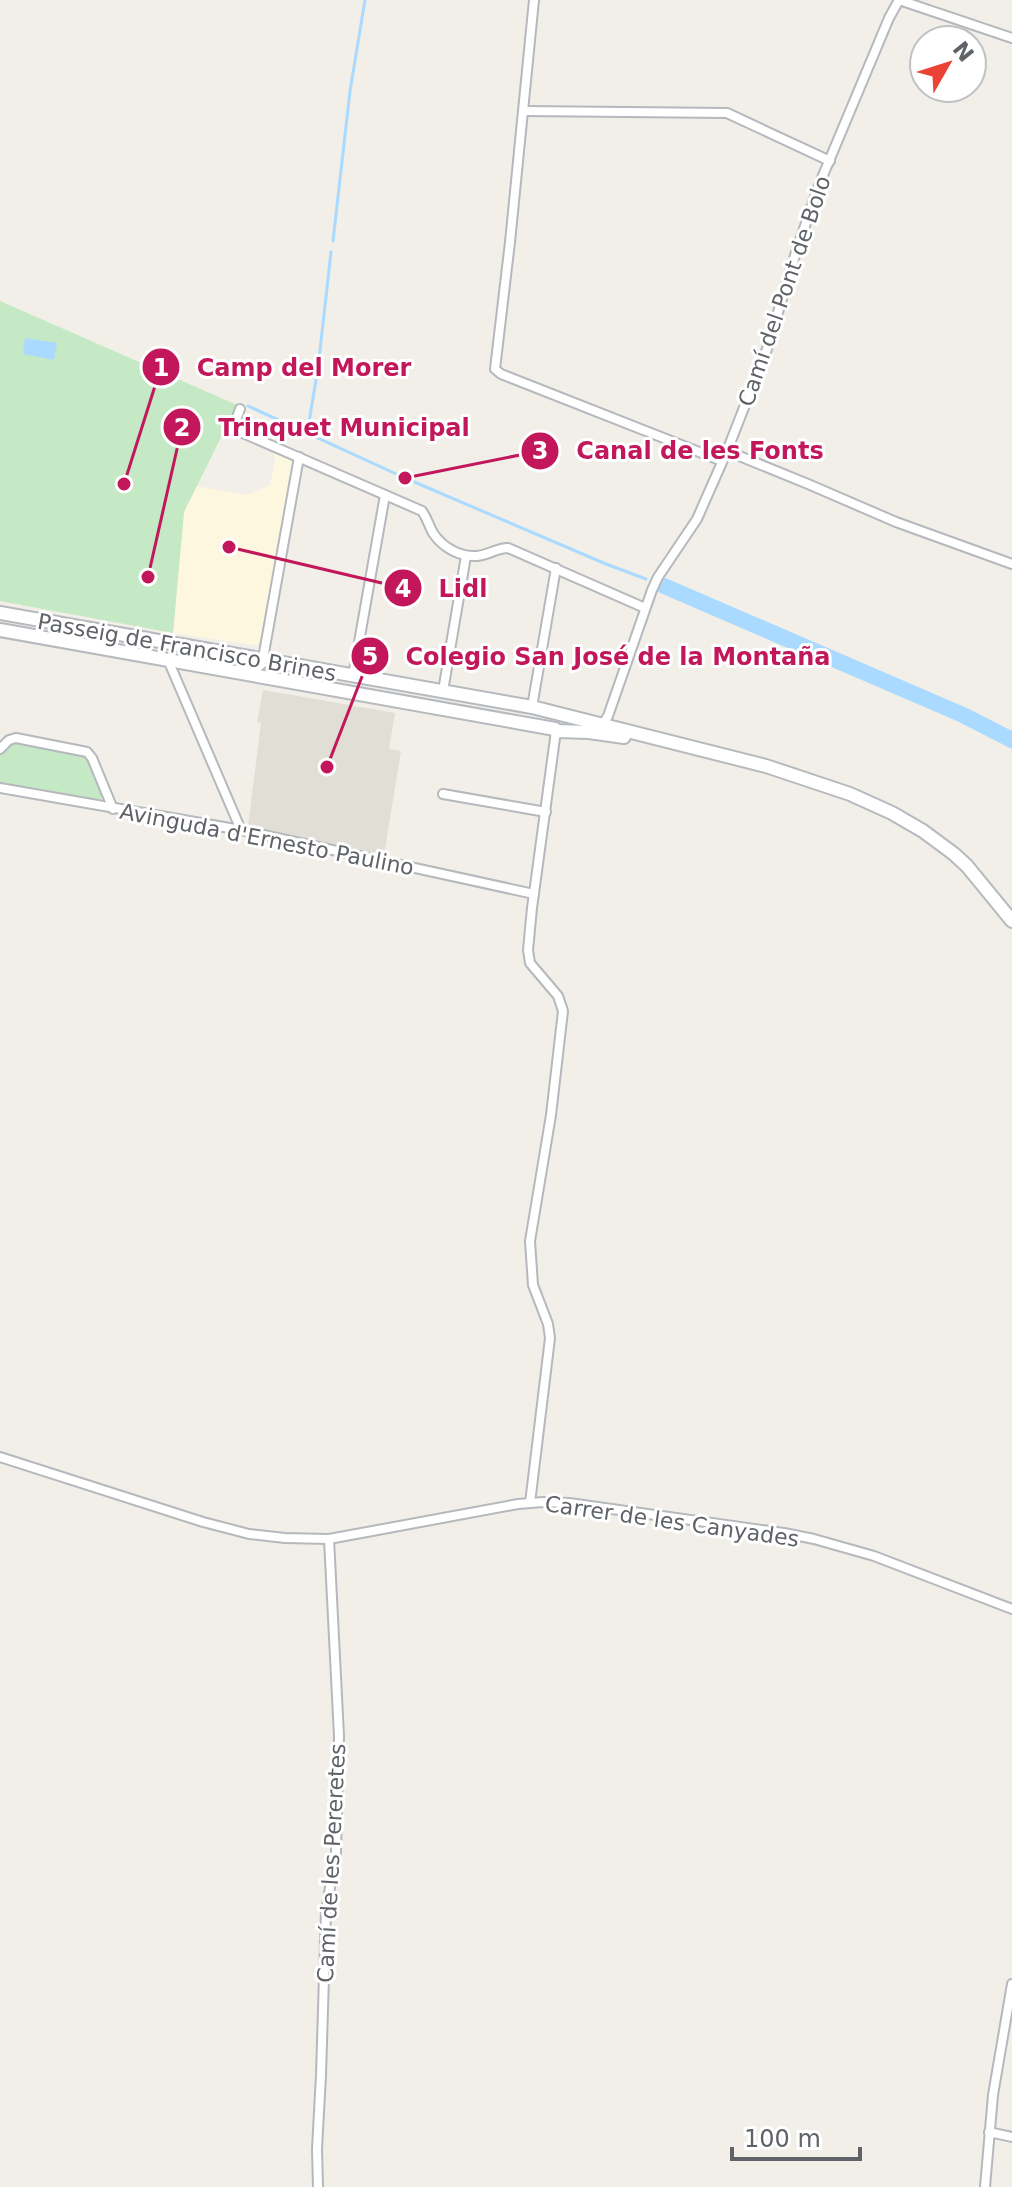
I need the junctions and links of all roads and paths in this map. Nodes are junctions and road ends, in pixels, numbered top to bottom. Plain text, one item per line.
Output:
1 (534, 0) edge
2 (899, 0) edge
3 (1012, 38) edge
4 (524, 111) junction
5 (830, 161) junction
6 (240, 409) dead end
7 (727, 451) junction
8 (299, 457) junction
9 (722, 461) junction
10 (385, 495) junction
11 (466, 556) junction
12 (1012, 564) edge
13 (556, 568) junction
14 (645, 608) junction
15 (0, 613) edge
16 (0, 630) edge
17 (263, 659) junction
18 (168, 660) junction
19 (207, 666) junction
20 (353, 676) junction
21 (443, 691) junction
22 (532, 707) junction
23 (562, 714) junction
24 (603, 724) junction
25 (562, 731) junction
26 (682, 745) junction
27 (0, 749) edge
28 (0, 788) edge
29 (443, 794) dead end
30 (113, 809) junction
31 (546, 812) junction
32 (241, 830) junction
33 (534, 894) junction
34 (1012, 921) edge
35 (0, 1457) edge
36 (530, 1503) junction
37 (329, 1539) junction
38 (1012, 1609) edge
39 (1012, 1984) edge
40 (1001, 2053) junction
41 (1012, 2056) edge
42 (989, 2132) junction
43 (1012, 2137) edge
44 (318, 2187) edge
45 (985, 2187) edge

1 - 4 street
2 - 3 street
2 - 5 street, Camí del Pont de Bolo
4 - 5 street
4 - 9 street
5 - 7 street, Camí del Pont de Bolo
6 - 8 street
7 - 9 street, Camí del Pont de Bolo
7 - 12 street
8 - 10 street
8 - 17 street
9 - 14 street, Camí del Pont de Bolo
10 - 11 street
10 - 20 street
11 - 13 street
11 - 21 street
13 - 14 street
13 - 22 street
14 - 24 street, Camí del Pont de Bolo
15 - 17 street, Passeig de Francisco Brines
16 - 18 street, Passeig de Francisco Brines
17 - 19 street
17 - 20 street, Passeig de Francisco Brines
18 - 19 street, Passeig de Francisco Brines
18 - 32 street
19 - 25 street, Passeig de Francisco Brines
20 - 21 street, Passeig de Francisco Brines
21 - 22 street, Passeig de Francisco Brines
22 - 23 street, Passeig de Francisco Brines
23 - 24 street, Passeig de Francisco Brines
23 - 25 street
24 - 25 street
24 - 26 street, Passeig de Francisco Brines
25 - 26 street, Passeig de Francisco Brines
25 - 31 street
26 - 34 street
27 - 30 street
28 - 30 street, Avinguda d'Ernesto Paulino
29 - 31 street
30 - 32 street, Avinguda d'Ernesto Paulino
31 - 33 street
32 - 33 street, Avinguda d'Ernesto Paulino
33 - 36 street
35 - 37 street, Carrer de les Canyades
36 - 37 street, Carrer de les Canyades
36 - 38 street, Carrer de les Canyades
37 - 44 street, Camí de les Pereretes
39 - 40 street
40 - 41 street
40 - 42 street
42 - 43 street
42 - 45 street

